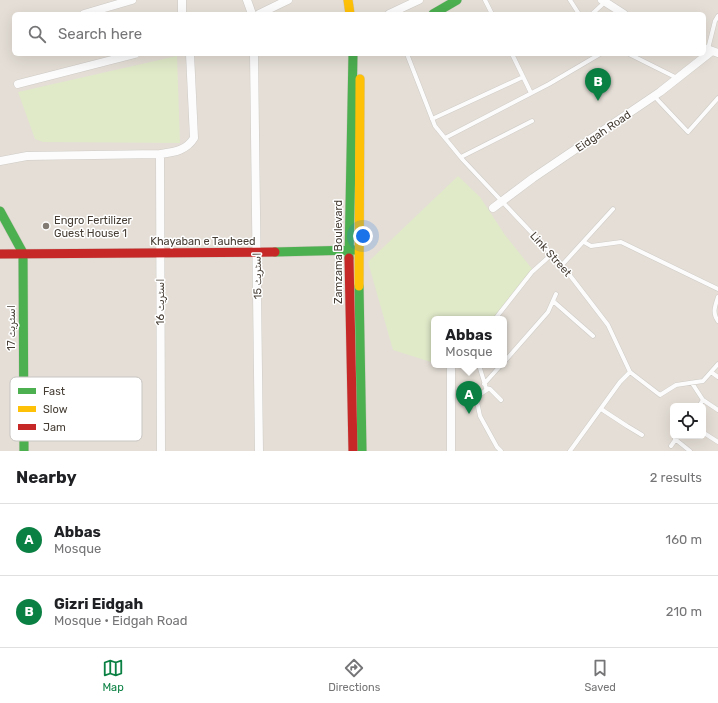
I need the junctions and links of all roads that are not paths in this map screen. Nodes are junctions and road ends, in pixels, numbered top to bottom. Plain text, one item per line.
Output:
1 (132, 0) edge
2 (182, 0) edge
3 (246, 0) edge
4 (288, 0) edge
5 (348, 0) edge
6 (355, 0) edge
7 (419, 0) edge
8 (457, 0) edge
9 (485, 0) edge
10 (570, 0) edge
11 (604, 1) edge
12 (91, 12) edge
13 (182, 12) edge
14 (251, 12) edge
15 (263, 12) edge
16 (350, 12) edge
17 (358, 12) edge
18 (393, 12) edge
19 (436, 12) edge
20 (491, 12) edge
21 (578, 12) edge
22 (594, 12) edge
23 (621, 12) edge
24 (718, 16) edge
25 (710, 50) edge
26 (127, 56) edge
27 (190, 56) edge
28 (254, 56) edge
29 (353, 56) edge
30 (361, 56) edge
31 (408, 56) edge
32 (513, 56) edge
33 (597, 56) edge
34 (633, 56) edge
35 (703, 56) edge
36 (523, 77) junction
37 (677, 78) junction
38 (18, 84) dead end
39 (531, 94) junction
40 (653, 96) junction
41 (718, 98) edge
42 (432, 119) junction
43 (532, 121) dead end
44 (445, 138) junction
45 (160, 154) junction
46 (461, 157) junction
47 (0, 161) edge
48 (502, 202) junction
49 (493, 208) dead end
50 (613, 209) dead end
51 (0, 211) edge
52 (584, 242) junction
53 (354, 250) junction
54 (257, 252) junction
55 (23, 253) junction
56 (160, 253) junction
57 (0, 254) edge
58 (552, 254) junction
59 (562, 265) junction
60 (718, 289) edge
61 (556, 294) dead end
62 (718, 297) edge
63 (553, 301) junction
64 (497, 316) edge
65 (718, 321) edge
66 (593, 336) dead end
67 (507, 359) edge
68 (718, 364) edge
69 (451, 368) edge
70 (480, 368) edge
71 (498, 368) edge
72 (630, 372) junction
73 (711, 372) junction
74 (24, 377) edge
75 (718, 377) edge
76 (692, 383) junction
77 (484, 384) junction
78 (488, 389) junction
79 (501, 400) dead end
80 (703, 400) junction
81 (701, 403) edge
82 (601, 409) junction
83 (718, 410) edge
84 (706, 434) edge
85 (642, 435) dead end
86 (675, 439) edge
87 (677, 439) edge
88 (24, 441) edge
89 (718, 442) edge
90 (671, 446) dead end
91 (24, 451) edge
92 (161, 451) edge
93 (259, 451) edge
94 (352, 451) edge
95 (362, 451) edge
96 (451, 451) edge
97 (501, 451) edge
98 (570, 451) edge
99 (690, 451) edge

1 - 12 street
2 - 13 street
3 - 14 street
4 - 15 street
5 - 16 main road
6 - 17 main road
7 - 18 street
8 - 19 main road
9 - 20 lane
10 - 21 lane
11 - 22 lane
11 - 23 street
24 - 25 lane
26 - 38 street
27 - 45 street
28 - 54 street, اسٹریٹ 15
29 - 53 main road, Zamzama Boulevard
30 - 53 main road, Zamzama Boulevard
31 - 42 lane, Link Street
32 - 36 lane
33 - 39 lane
34 - 37 lane
35 - 37 street, Eidgah Road
36 - 39 lane
36 - 42 lane
37 - 40 street, Eidgah Road
39 - 44 lane
40 - 41 lane
40 - 48 street, Eidgah Road
42 - 44 lane, Link Street
43 - 46 lane
44 - 46 lane, Link Street
45 - 47 street
45 - 56 street, اسٹریٹ 16
46 - 48 lane, Link Street
48 - 49 street, Eidgah Road
48 - 58 lane, Link Street
50 - 52 lane
51 - 55 main road, اسٹریٹ 17
52 - 59 lane
52 - 60 lane
53 - 54 main road, Khayaban e Tauheed
53 - 94 main road, Zamzama Boulevard
53 - 95 main road, Zamzama Boulevard
54 - 56 main road, Khayaban e Tauheed
54 - 93 street, اسٹریٹ 15
55 - 56 main road, Khayaban e Tauheed
55 - 57 main road, Khayaban e Tauheed
55 - 74 main road, اسٹریٹ 17
56 - 92 street, اسٹریٹ 16
58 - 59 lane, Link Street
58 - 64 lane
59 - 72 lane, Link Street
61 - 63 lane
62 - 65 lane
63 - 66 lane
63 - 67 lane
68 - 73 lane, Link Street
69 - 96 street
70 - 77 lane
71 - 77 lane
72 - 76 lane, Link Street
72 - 82 lane
73 - 75 lane
73 - 76 lane, Link Street
76 - 80 lane
77 - 78 lane
78 - 79 lane
78 - 97 lane
80 - 81 lane
80 - 83 lane
82 - 85 lane
82 - 98 lane
84 - 89 lane
86 - 90 lane
87 - 99 lane
88 - 91 main road, اسٹریٹ 17

